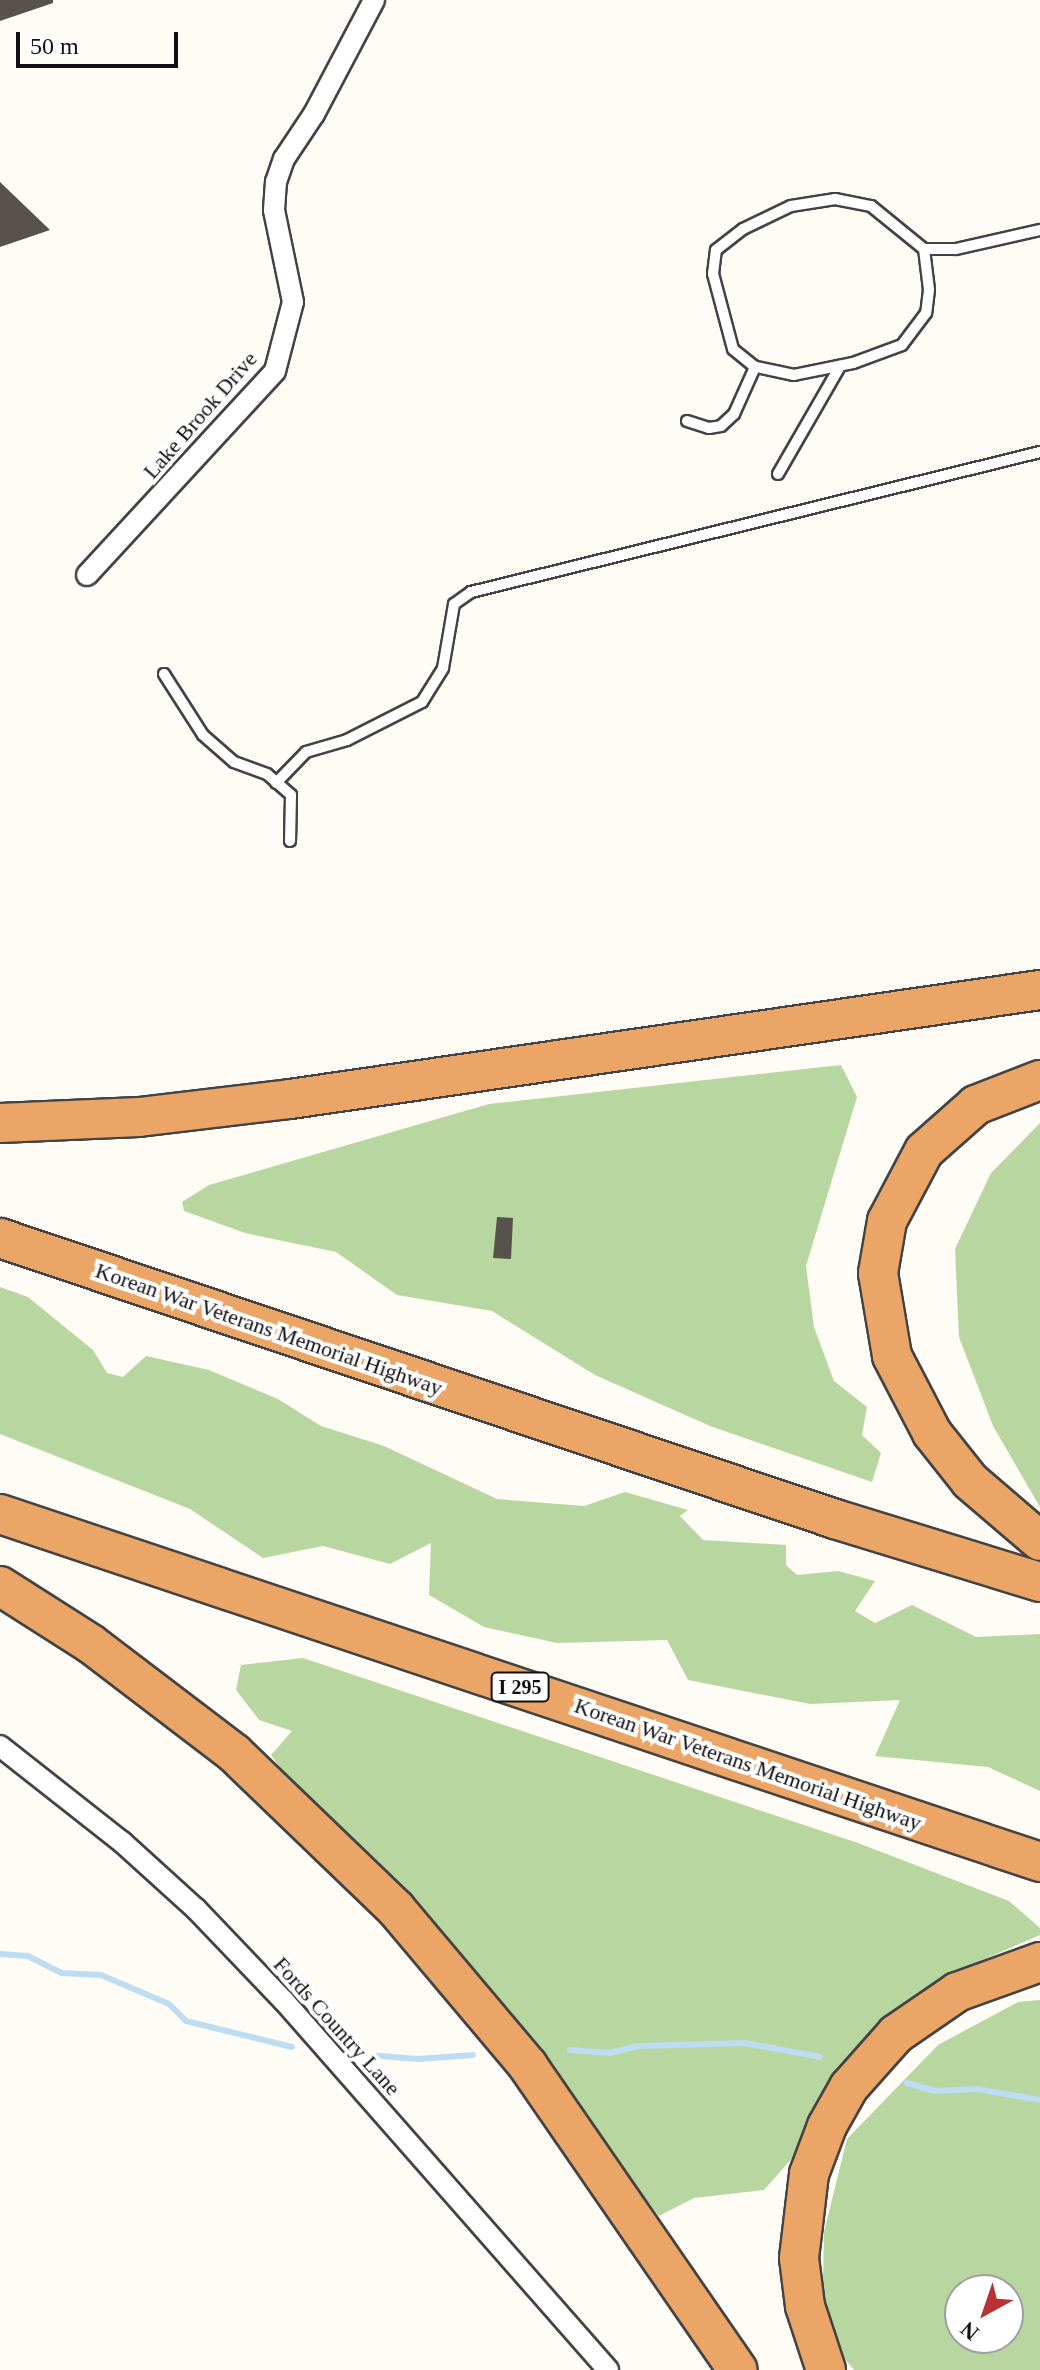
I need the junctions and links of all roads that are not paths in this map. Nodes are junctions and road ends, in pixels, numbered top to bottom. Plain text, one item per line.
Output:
1 (374, 0) edge
2 (1040, 230) edge
3 (924, 249) junction
4 (840, 366) junction
5 (755, 367) junction
6 (687, 421) dead end
7 (1040, 452) edge
8 (778, 474) dead end
9 (87, 575) dead end
10 (164, 674) dead end
11 (276, 783) junction
12 (290, 841) dead end
13 (1040, 990) edge
14 (1040, 1080) edge
15 (0, 1123) edge
16 (0, 1238) edge
17 (0, 1514) edge
18 (1040, 1541) edge
19 (1040, 1582) edge
20 (0, 1586) edge
21 (0, 1746) edge
22 (1040, 1862) edge
23 (1040, 1962) edge
24 (608, 2370) edge
25 (738, 2370) edge
26 (826, 2370) edge

1 - 9 street, Lake Brook Drive
2 - 3 lane
3 - 4 lane
3 - 5 lane
4 - 5 lane
4 - 8 lane
5 - 6 lane
7 - 11 lane
10 - 11 lane
11 - 12 lane
13 - 15 highway
14 - 18 highway
16 - 19 highway, Korean War Veterans Memorial Highway
17 - 22 highway, Korean War Veterans Memorial Highway / I 295
20 - 25 highway
21 - 24 street, Fords Country Lane
23 - 26 highway

